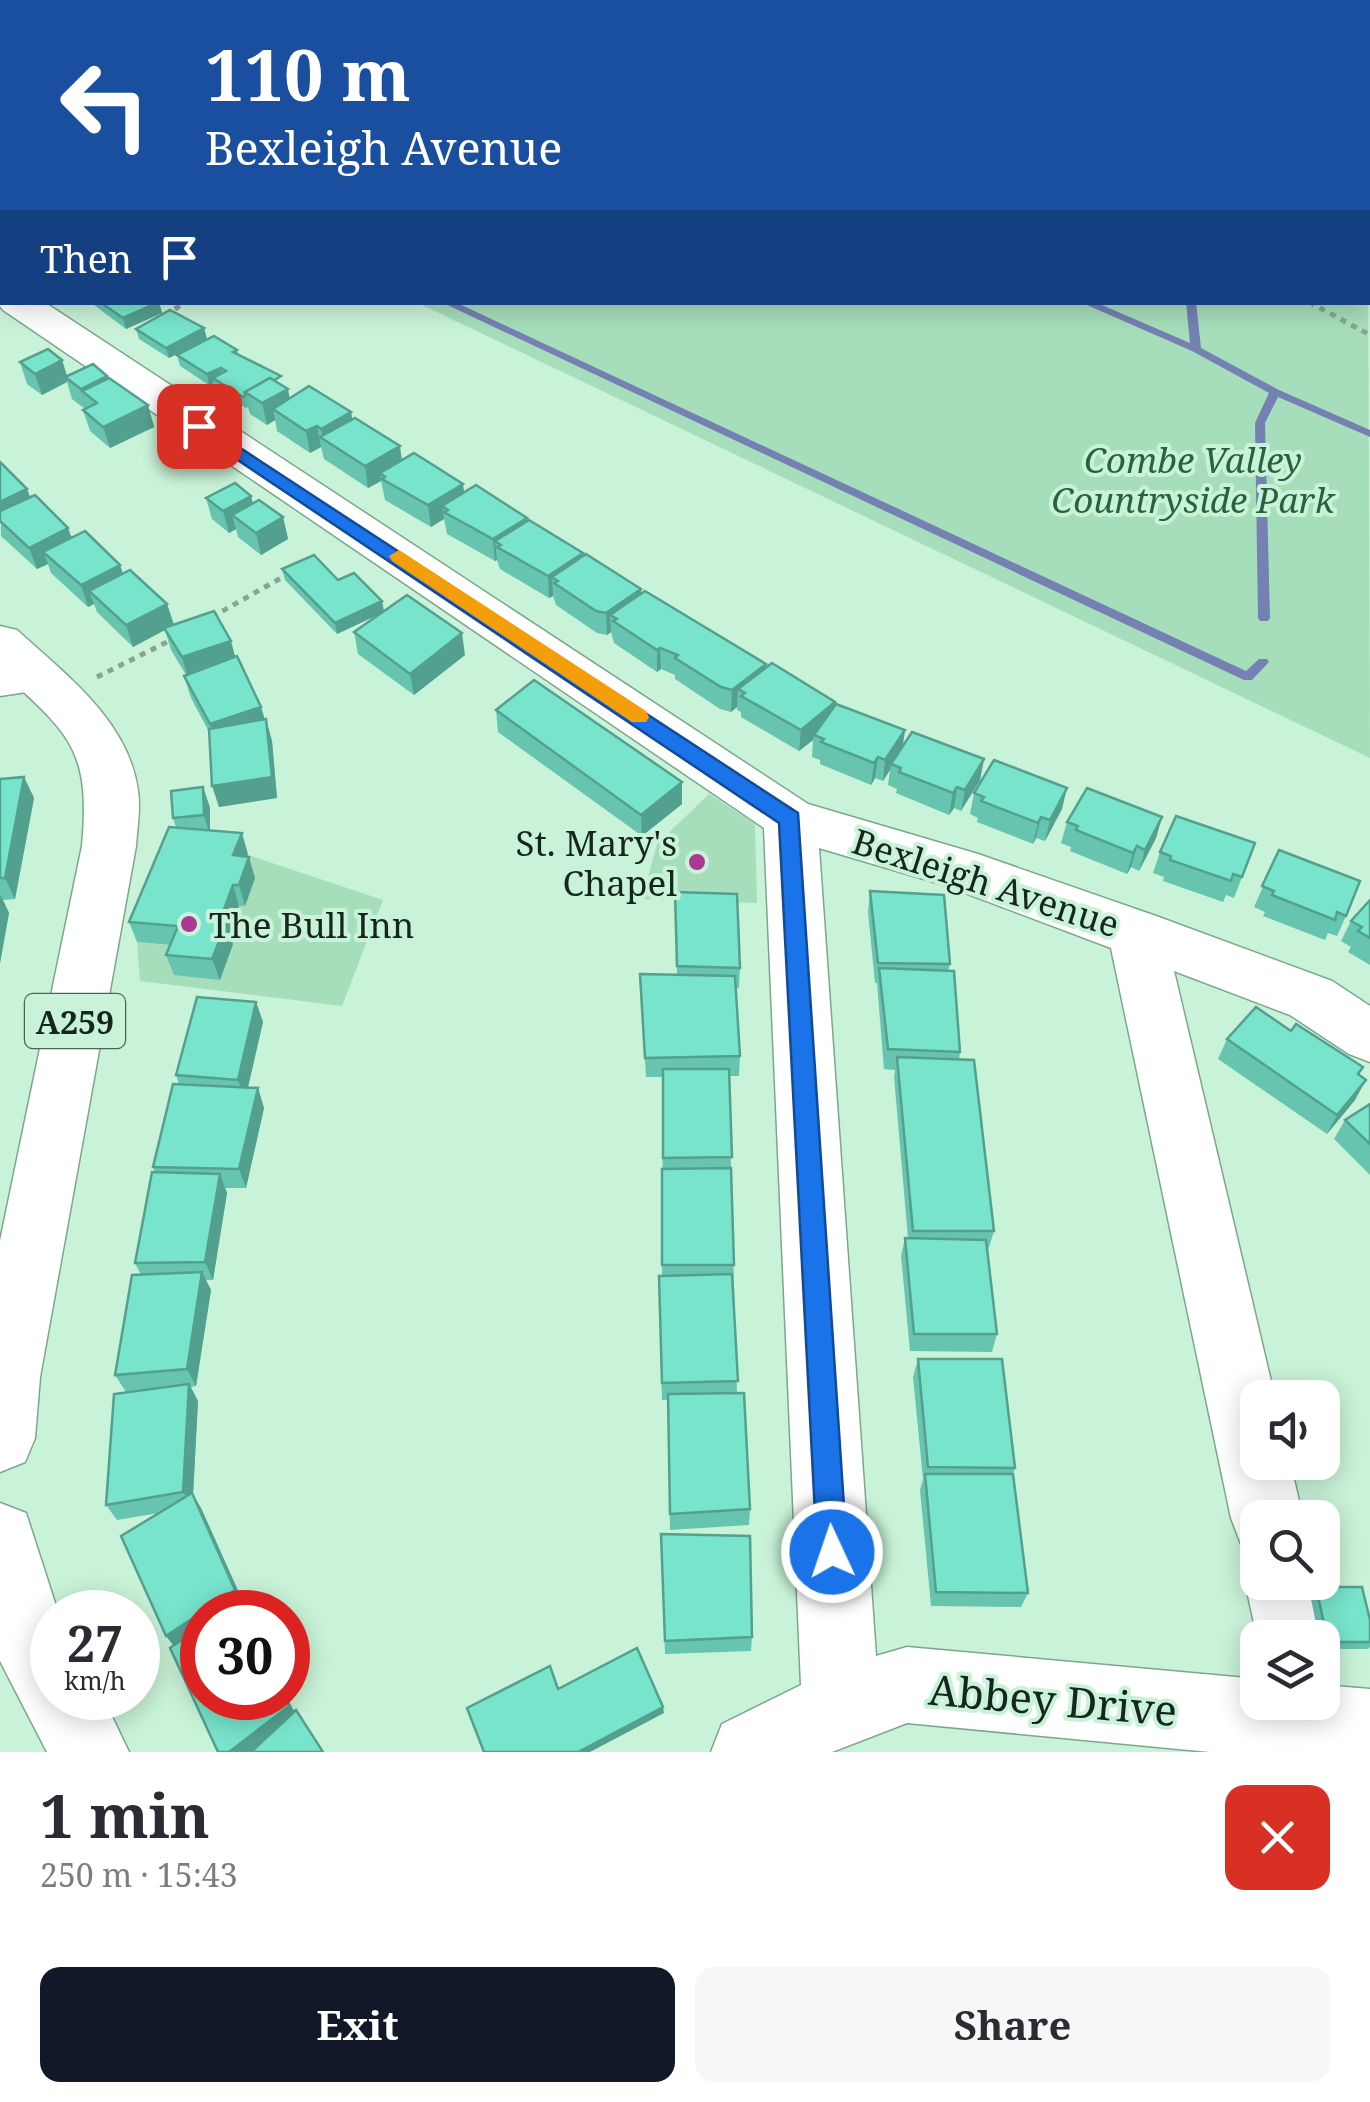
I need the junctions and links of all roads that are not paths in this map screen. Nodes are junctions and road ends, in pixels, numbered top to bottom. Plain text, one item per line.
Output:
1 (22, 305) edge
2 (22, 672) edge
3 (790, 819) junction
4 (1136, 932) junction
5 (1370, 1037) edge
6 (0, 1438) edge
7 (1263, 1500) edge
8 (0, 1540) edge
9 (30, 1641) edge
10 (840, 1706) junction
11 (1240, 1711) edge
12 (72, 1720) edge
13 (90, 1752) edge
14 (750, 1752) edge

1 - 3 main road, Bexleigh Avenue
2 - 6 main road, A259
3 - 4 main road, Bexleigh Avenue
3 - 10 main road
4 - 5 main road, Bexleigh Avenue
4 - 7 main road
8 - 9 main road
10 - 11 main road, Abbey Drive
10 - 14 main road, Abbey Drive
12 - 13 main road

